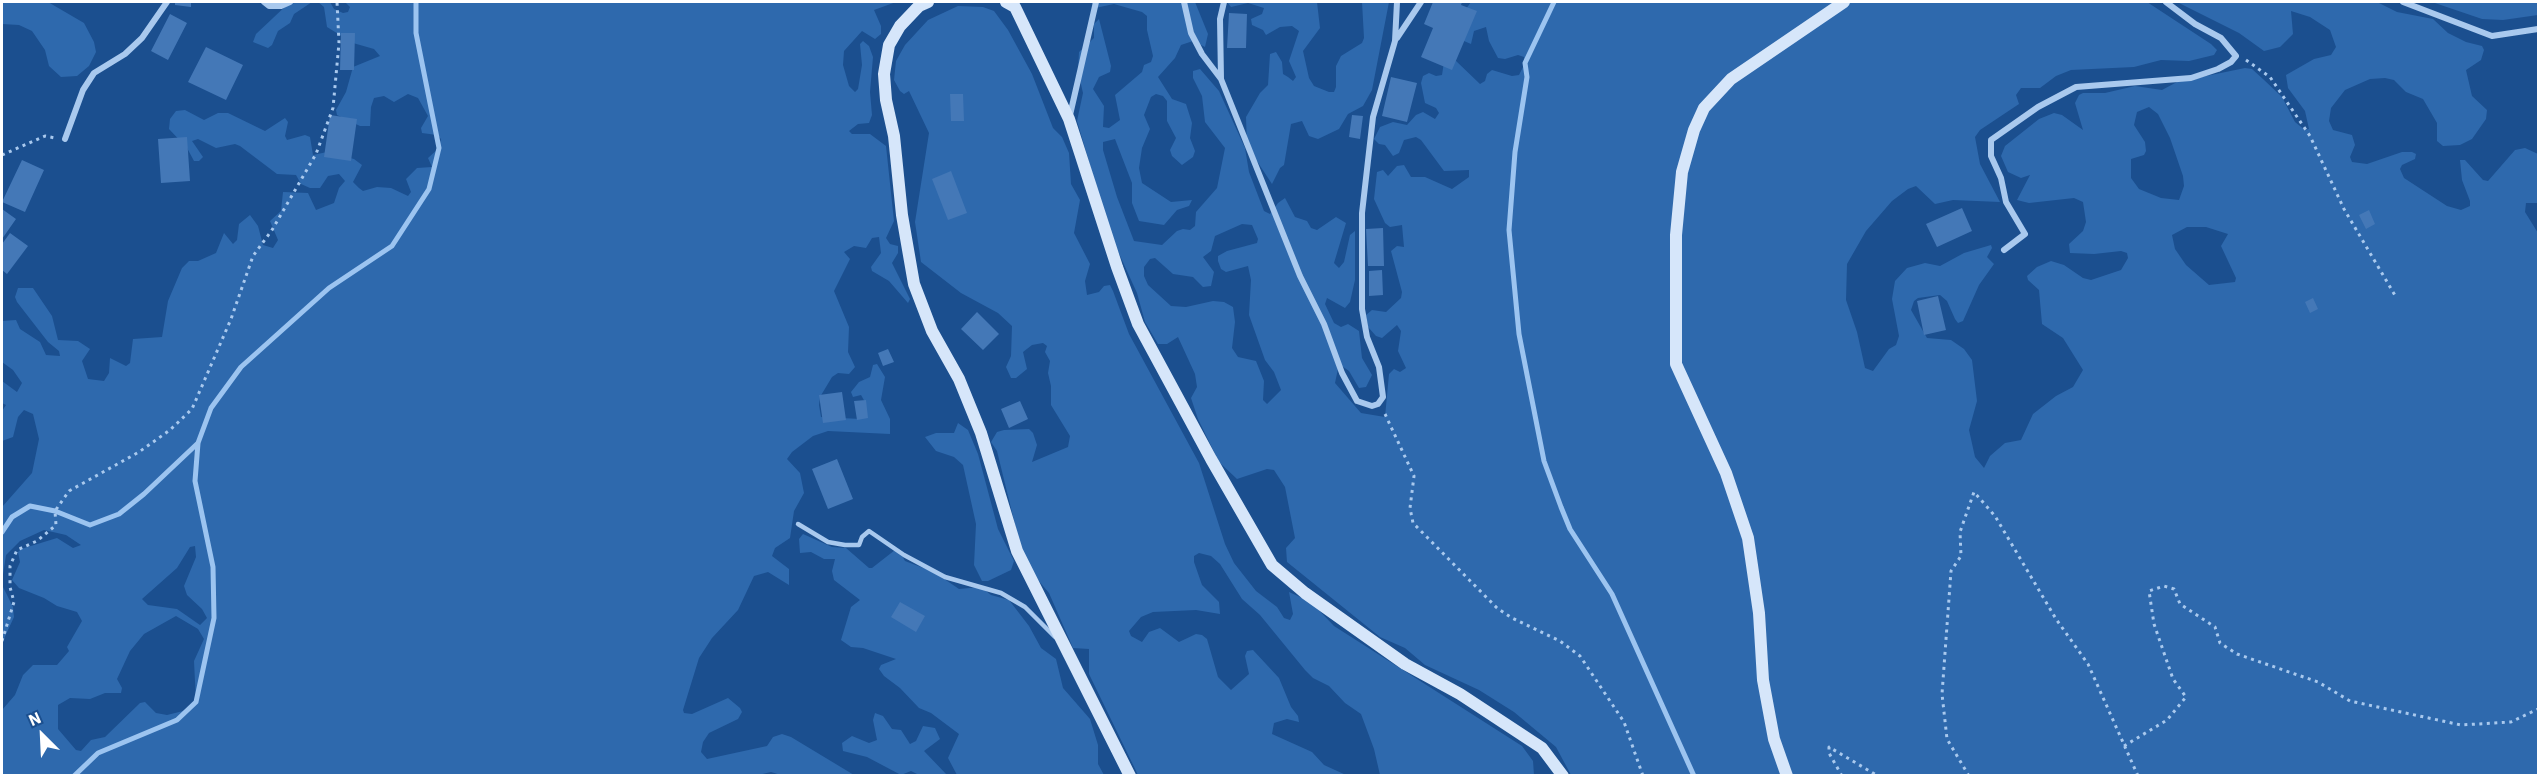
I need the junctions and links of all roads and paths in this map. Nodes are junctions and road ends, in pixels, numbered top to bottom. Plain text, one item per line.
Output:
1 (166, 2) edge
2 (264, 2) edge
3 (290, 2) edge
4 (337, 2) edge
5 (928, 2) edge
6 (1005, 2) edge
7 (1096, 2) edge
8 (1184, 2) edge
9 (1224, 2) edge
10 (1397, 2) edge
11 (1421, 2) edge
12 (1844, 2) edge
13 (2166, 2) edge
14 (2403, 2) edge
15 (2538, 29) edge
16 (1395, 42) junction
17 (2236, 56) junction
18 (1221, 79) junction
19 (1069, 119) junction
20 (65, 139) joint
21 (2, 155) edge
22 (2004, 250) dead end
23 (2396, 297) dead end
24 (1378, 405) junction
25 (798, 524) dead end
26 (2, 641) edge
27 (1064, 645) junction
28 (2538, 709) edge
29 (2124, 746) junction
30 (1130, 776) edge
31 (1563, 776) edge
32 (1643, 776) edge
33 (1787, 776) edge
34 (1842, 776) edge
35 (1878, 776) edge
36 (1969, 776) edge
37 (2138, 776) edge

1 - 20 street
2 - 3 street
4 - 26 path
5 - 27 street
6 - 19 street
7 - 19 street
8 - 18 street
9 - 18 street
10 - 16 street
11 - 16 street
12 - 33 street
13 - 17 street
14 - 15 street
16 - 24 street
17 - 22 street
17 - 23 path
18 - 24 street
19 - 31 street
20 - 21 path
24 - 32 path
25 - 27 lane
27 - 30 street
28 - 29 path
29 - 36 path
29 - 37 path
34 - 35 path

